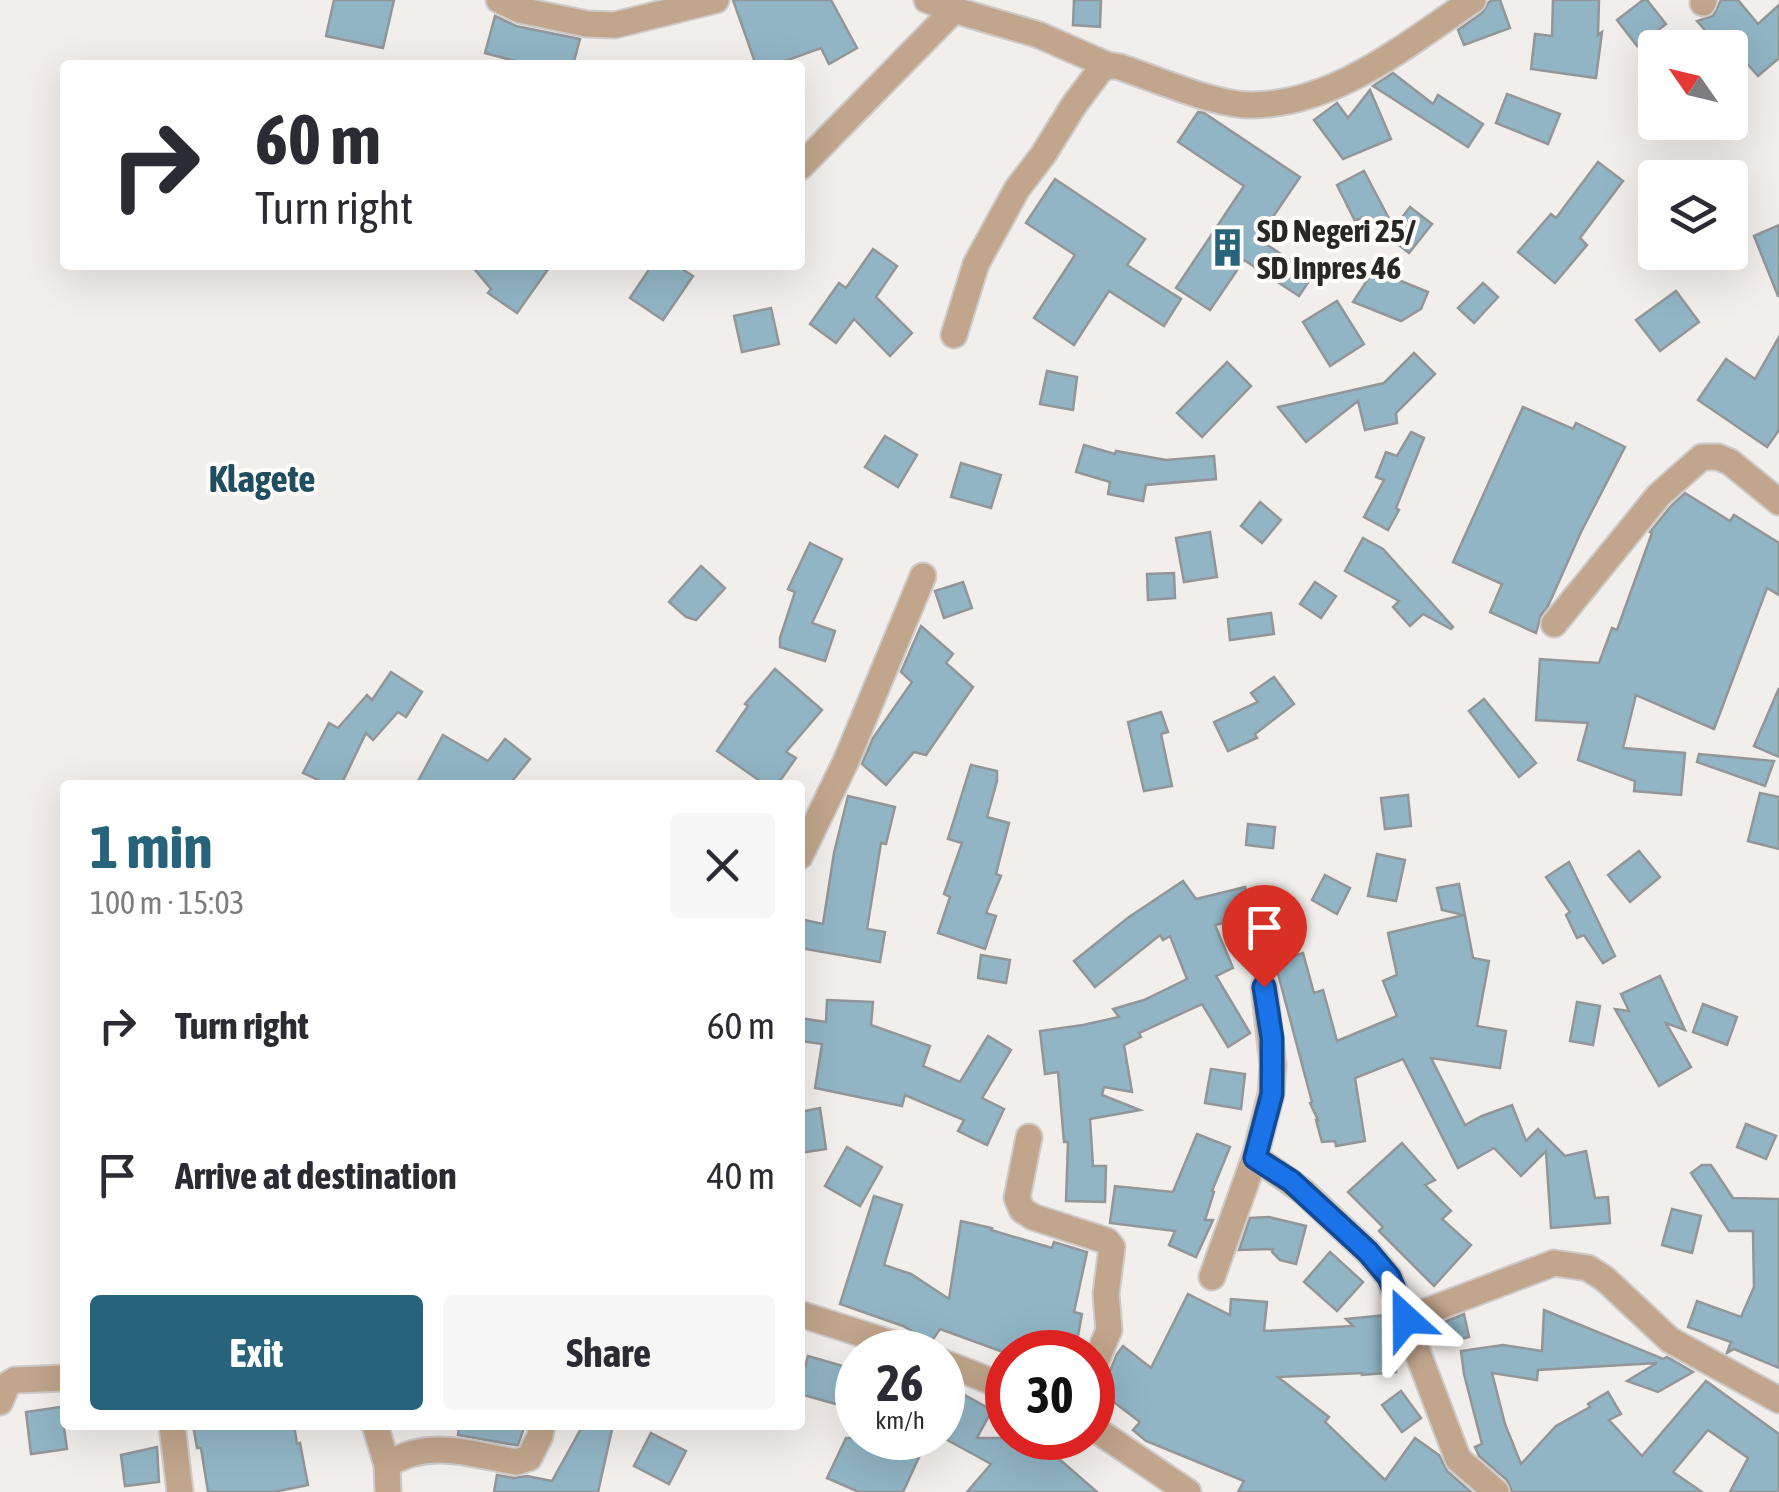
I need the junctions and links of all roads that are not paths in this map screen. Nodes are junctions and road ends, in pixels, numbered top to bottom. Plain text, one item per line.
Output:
1 (498, 0) edge
2 (716, 0) edge
3 (928, 0) edge
4 (1473, 0) edge
5 (954, 10) junction
6 (1107, 65) junction
7 (805, 162) edge
8 (954, 335) dead end
9 (1779, 502) edge
10 (923, 576) dead end
11 (1554, 624) dead end
12 (805, 846) edge
13 (1264, 987) dead end
14 (1029, 1137) dead end
15 (1255, 1158) junction
16 (1212, 1277) dead end
17 (805, 1316) edge
18 (1406, 1319) junction
19 (850, 1330) edge
20 (1109, 1330) edge
21 (60, 1378) edge
22 (1779, 1400) edge
23 (0, 1402) edge
24 (173, 1430) edge
25 (376, 1430) edge
26 (541, 1430) edge
27 (1115, 1443) edge
28 (387, 1465) junction
29 (180, 1492) edge
30 (388, 1492) edge
31 (1188, 1492) edge
32 (1496, 1492) edge

1 - 2 street
3 - 5 street
4 - 6 street
5 - 6 street
5 - 7 street
6 - 8 street
9 - 11 street
10 - 12 street
13 - 15 street
14 - 20 street
15 - 16 street
15 - 18 street
17 - 19 street
18 - 22 street
18 - 32 street
21 - 23 street
24 - 29 street
25 - 28 street
26 - 28 street
27 - 31 street
28 - 30 street

